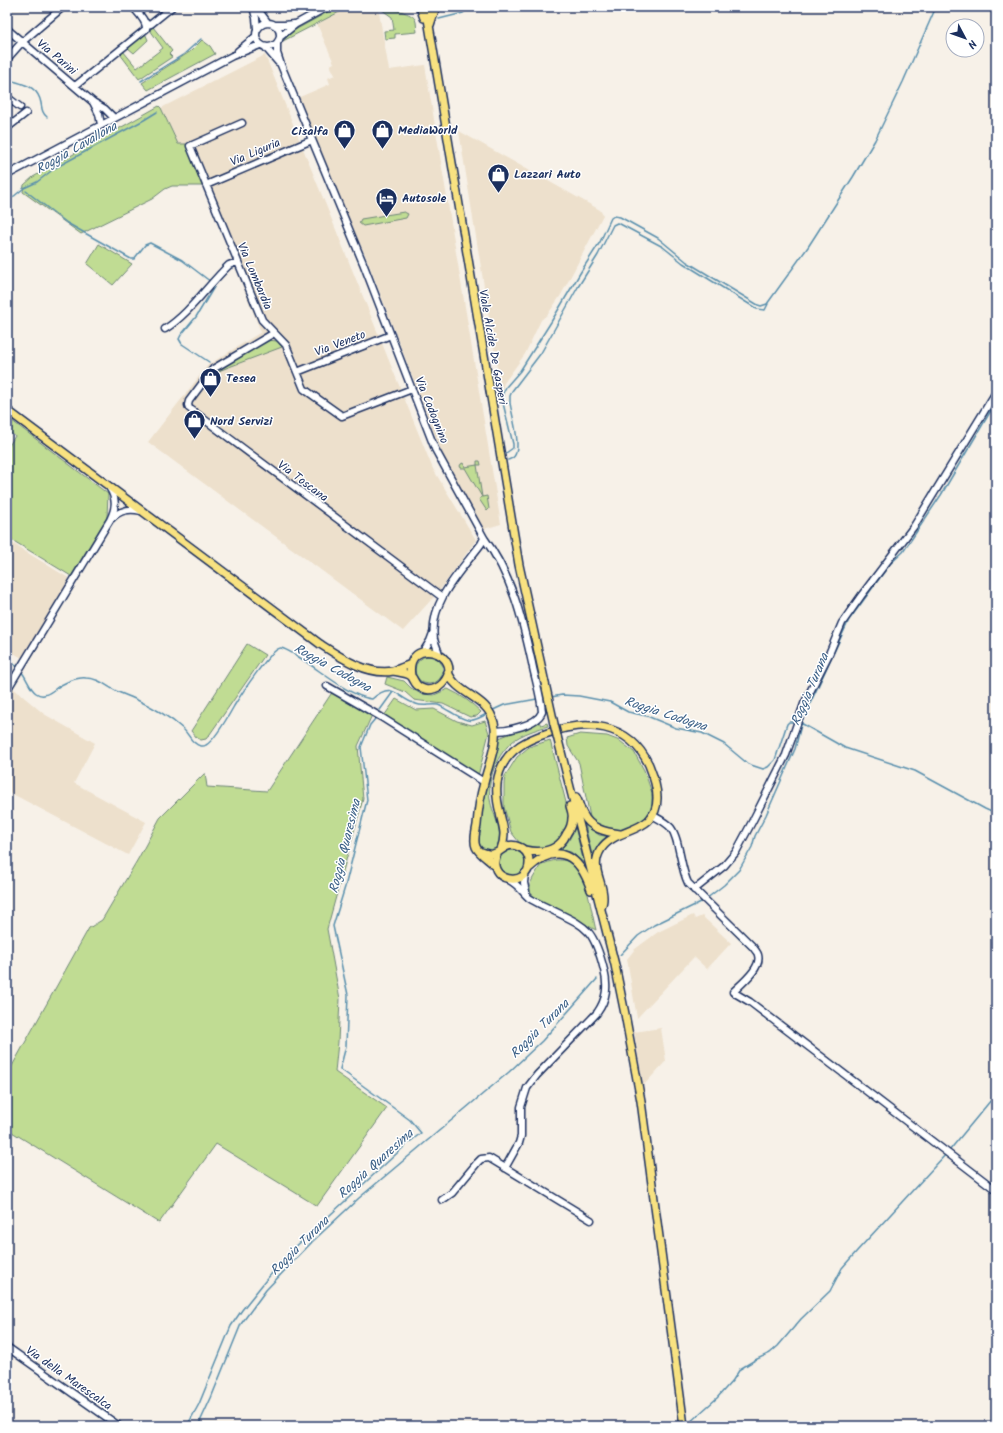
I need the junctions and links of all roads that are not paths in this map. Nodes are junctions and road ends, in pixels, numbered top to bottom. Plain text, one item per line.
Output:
1 (63, 7) edge
2 (133, 7) edge
3 (172, 7) edge
4 (255, 7) edge
5 (327, 7) edge
6 (420, 7) edge
7 (426, 7) edge
8 (436, 7) edge
9 (145, 22) junction
10 (271, 24) junction
11 (296, 24) junction
12 (7, 29) edge
13 (257, 29) junction
14 (429, 30) junction
15 (256, 38) junction
16 (279, 40) junction
17 (430, 40) junction
18 (22, 42) junction
19 (263, 46) junction
20 (232, 56) junction
21 (7, 59) edge
22 (281, 65) junction
23 (75, 86) junction
24 (7, 97) edge
25 (93, 102) junction
26 (20, 107) dead end
27 (26, 114) dead end
28 (114, 118) junction
29 (242, 123) dead end
30 (101, 125) junction
31 (7, 128) edge
32 (312, 140) junction
33 (7, 175) edge
34 (206, 185) junction
35 (237, 262) junction
36 (165, 329) dead end
37 (274, 333) junction
38 (391, 335) junction
39 (296, 372) junction
40 (412, 389) junction
41 (996, 392) edge
42 (7, 410) edge
43 (108, 485) junction
44 (144, 512) junction
45 (110, 520) junction
46 (484, 538) junction
47 (442, 597) junction
48 (433, 632) junction
49 (423, 652) junction
50 (439, 654) junction
51 (411, 664) junction
52 (393, 671) junction
53 (448, 672) junction
54 (411, 676) junction
55 (442, 685) junction
56 (327, 686) dead end
57 (460, 688) junction
58 (7, 690) edge
59 (495, 731) junction
60 (484, 782) junction
61 (570, 788) junction
62 (652, 815) junction
63 (504, 830) junction
64 (622, 834) junction
65 (517, 846) junction
66 (524, 850) junction
67 (500, 851) junction
68 (480, 852) junction
69 (495, 866) junction
70 (527, 871) junction
71 (509, 880) junction
72 (694, 890) junction
73 (526, 894) junction
74 (601, 910) junction
75 (506, 1168) junction
76 (996, 1190) edge
77 (442, 1200) dead end
78 (591, 1220) dead end
79 (7, 1347) edge
80 (119, 1426) edge
81 (684, 1426) edge

1 - 18 street
2 - 9 street
3 - 9 street
4 - 10 street
4 - 13 street
5 - 11 street
6 - 17 main road
7 - 14 main road, Viale Alcide De Gasperi
8 - 14 main road
9 - 23 street
10 - 11 street
10 - 13 street
10 - 16 street
11 - 16 street
12 - 18 street, Via Parini
13 - 15 street
14 - 17 main road, Viale Alcide De Gasperi
15 - 19 street
15 - 20 street
16 - 19 street
16 - 22 street, Via Codognino
17 - 61 main road, Viale Alcide De Gasperi, bridge
18 - 21 street
18 - 23 street, Via Parini
19 - 20 street
19 - 22 street, Via Codognino
20 - 28 street
22 - 32 street, Via Codognino
23 - 25 street, Via Parini
24 - 26 street
25 - 28 street, Via Parini
25 - 30 street, Via Parini
27 - 31 street
28 - 30 street
29 - 34 street, Via Lombardia
30 - 33 street
32 - 34 street, Via Liguria
32 - 38 street, Via Codognino
34 - 35 street, Via Lombardia
35 - 36 street
35 - 37 street, Via Lombardia
37 - 39 street, Via Lombardia
37 - 47 street, Via Toscana
38 - 39 street, Via Veneto
38 - 40 street, Via Codognino
39 - 40 street, Via Lombardia
40 - 46 street, Via Codognino
41 - 72 street
42 - 43 main road
43 - 44 main road
43 - 45 street
44 - 45 street
44 - 52 main road
45 - 58 street
46 - 47 street
46 - 59 street, Via Codognino
47 - 48 street
48 - 49 street
48 - 50 street
49 - 50 main road
49 - 51 main road
50 - 53 main road
51 - 52 main road
51 - 54 main road
52 - 54 main road
53 - 55 main road
53 - 57 main road
54 - 55 main road
55 - 57 main road
56 - 60 street
57 - 59 main road
59 - 60 main road
60 - 68 main road
61 - 64 main road
61 - 66 main road
61 - 74 main road
62 - 63 main road
62 - 64 main road
62 - 72 street
63 - 65 main road
63 - 67 main road
64 - 74 main road
65 - 66 main road
65 - 67 main road
66 - 70 main road
67 - 68 main road
67 - 69 main road
68 - 69 main road
69 - 71 main road
70 - 71 main road
70 - 73 street
70 - 74 main road
71 - 73 street
72 - 76 street
73 - 75 street
74 - 81 main road
75 - 77 street
75 - 78 street
79 - 80 street, Via della Marescalca

